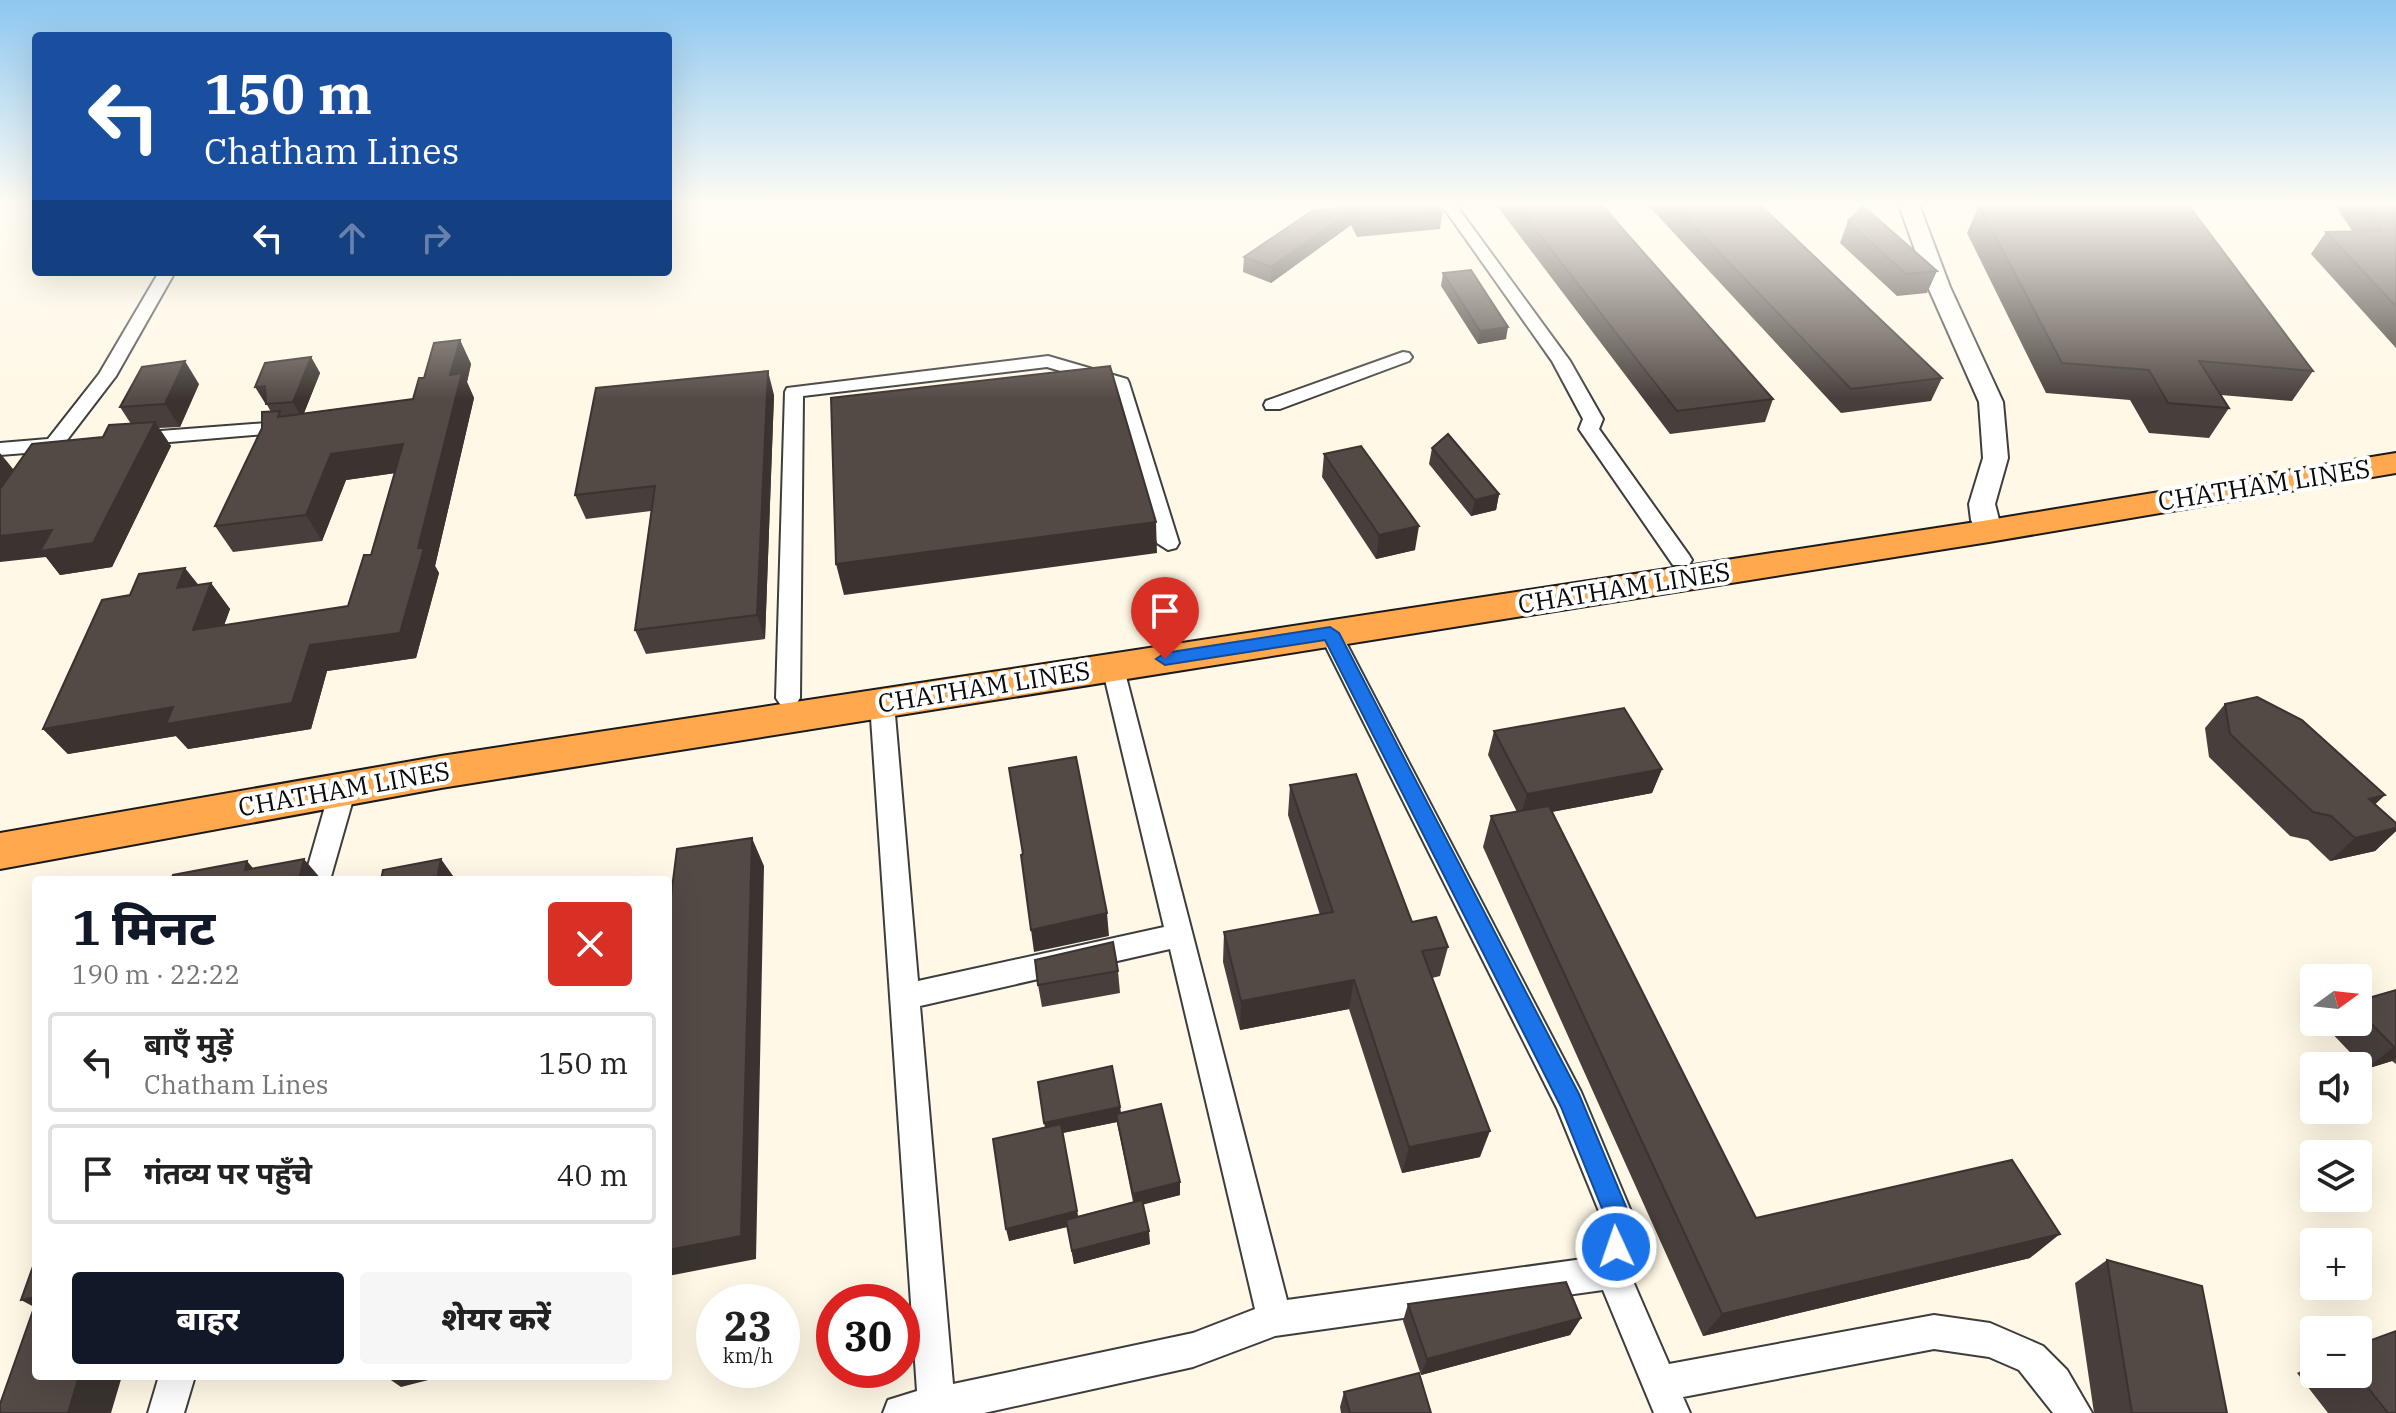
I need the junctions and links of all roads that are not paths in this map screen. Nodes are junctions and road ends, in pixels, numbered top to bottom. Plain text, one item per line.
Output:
1 (1494, 268) edge
2 (1932, 268) edge
3 (165, 276) edge
4 (1403, 357) dead end
5 (1273, 405) dead end
6 (313, 425) edge
7 (113, 440) edge
8 (83, 442) edge
9 (52, 445) junction
10 (2396, 448) edge
11 (0, 449) edge
12 (2396, 463) edge
13 (35, 470) edge
14 (1985, 521) junction
15 (1168, 543) dead end
16 (1681, 560) junction
17 (1330, 633) junction
18 (1114, 667) junction
19 (788, 698) junction
20 (882, 703) junction
21 (343, 789) junction
22 (0, 828) edge
23 (0, 851) edge
24 (318, 876) edge
25 (1181, 935) junction
26 (905, 997) junction
27 (1612, 1272) junction
28 (1275, 1319) junction
29 (176, 1380) edge
30 (1667, 1398) edge
31 (937, 1408) edge
32 (166, 1413) edge
33 (901, 1413) edge
34 (2074, 1413) edge

1 - 16 street
2 - 14 street
3 - 9 street
4 - 5 street
6 - 7 street
8 - 9 street
9 - 11 street
9 - 13 street
10 - 14 highway, CHATHAM LINES
12 - 14 highway, CHATHAM LINES
14 - 16 highway, CHATHAM LINES
14 - 17 highway, CHATHAM LINES
15 - 19 street
16 - 19 highway, CHATHAM LINES
17 - 18 highway, CHATHAM LINES
17 - 27 street
18 - 20 highway, CHATHAM LINES
18 - 25 street
19 - 22 highway, CHATHAM LINES
20 - 21 highway, CHATHAM LINES
20 - 26 street
21 - 23 highway, CHATHAM LINES
21 - 24 street
25 - 26 street
25 - 28 street
26 - 31 street
27 - 28 street
27 - 30 street
28 - 31 street
29 - 32 street
30 - 34 street
31 - 33 street

